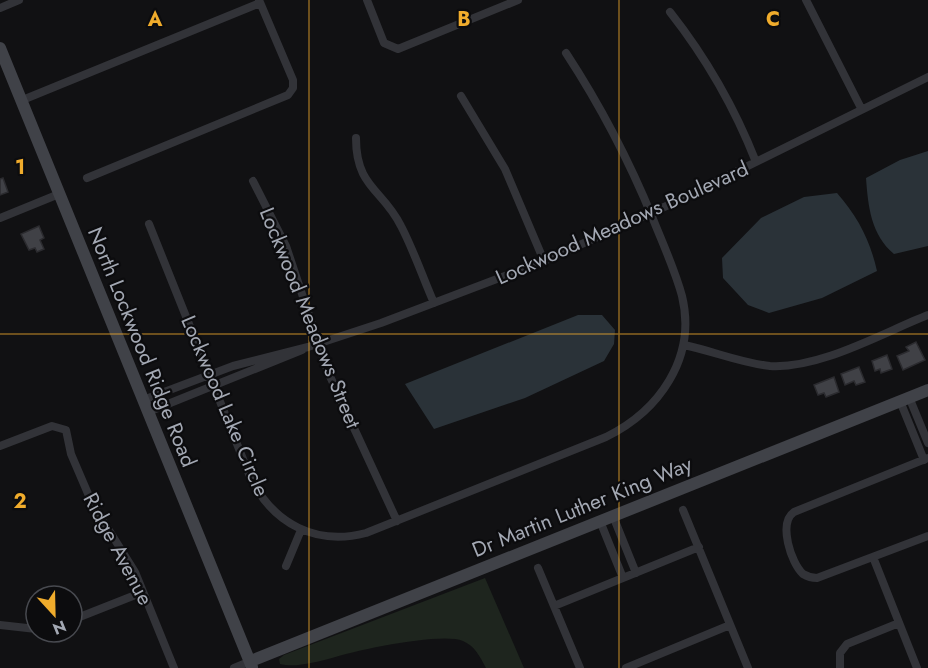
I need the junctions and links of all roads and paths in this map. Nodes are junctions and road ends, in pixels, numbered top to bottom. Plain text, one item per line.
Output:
1 (19, 0) edge
2 (367, 0) edge
3 (518, 0) edge
4 (806, 0) edge
5 (260, 1) edge
6 (0, 8) edge
7 (670, 12) dead end
8 (0, 48) edge
9 (566, 53) dead end
10 (928, 77) edge
11 (461, 96) dead end
12 (20, 101) junction
13 (861, 108) junction
14 (356, 138) dead end
15 (756, 162) junction
16 (87, 178) dead end
17 (253, 181) dead end
18 (58, 194) junction
19 (651, 214) junction
20 (0, 218) edge
21 (149, 224) dead end
22 (544, 261) junction
23 (434, 303) junction
24 (928, 315) edge
25 (318, 344) junction
26 (684, 345) junction
27 (308, 347) junction
28 (210, 374) junction
29 (215, 385) junction
30 (928, 390) edge
31 (904, 399) junction
32 (146, 406) junction
33 (928, 442) edge
34 (0, 446) edge
35 (926, 459) edge
36 (683, 510) dead end
37 (613, 516) junction
38 (397, 521) junction
39 (600, 521) junction
40 (301, 530) junction
41 (928, 536) edge
42 (699, 547) junction
43 (873, 557) junction
44 (286, 566) dead end
45 (538, 568) dead end
46 (636, 573) junction
47 (623, 578) junction
48 (143, 592) junction
49 (554, 606) junction
50 (84, 615) edge
51 (899, 623) junction
52 (0, 625) edge
53 (730, 625) junction
54 (24, 628) edge
55 (254, 666) edge
56 (174, 668) edge
57 (234, 668) edge
58 (580, 668) edge
59 (626, 668) edge
60 (748, 668) edge
61 (840, 668) edge
62 (917, 668) edge

1 - 6 street
2 - 3 street
4 - 13 street
5 - 12 street
5 - 16 street
7 - 15 street
8 - 12 street, North Lockwood Ridge Road
9 - 19 street
10 - 13 street, Lockwood Meadows Boulevard
11 - 22 street
12 - 18 street, North Lockwood Ridge Road
13 - 15 street, Lockwood Meadows Boulevard
14 - 23 street
15 - 19 street, Lockwood Meadows Boulevard
17 - 25 street, Lockwood Meadows Street
18 - 20 street
18 - 32 street, North Lockwood Ridge Road
19 - 22 street, Lockwood Meadows Boulevard
19 - 26 street
21 - 28 street, Lockwood Lake Circle
22 - 23 street, Lockwood Meadows Boulevard
23 - 25 street, Lockwood Meadows Boulevard
24 - 26 street
25 - 27 street, Lockwood Meadows Boulevard
25 - 38 street, Lockwood Meadows Street
26 - 38 street, Lockwood Lake Circle
27 - 28 street, Lockwood Meadows Boulevard
27 - 29 street, Lockwood Meadows Boulevard
28 - 29 street, Lockwood Lake Circle
28 - 32 street, Lockwood Meadows Boulevard
29 - 32 street, Lockwood Meadows Boulevard
29 - 40 street, Lockwood Lake Circle
30 - 31 street, Dr Martin Luther King Way
31 - 33 street
31 - 35 street
31 - 37 street, Dr Martin Luther King Way
32 - 55 street, North Lockwood Ridge Road
34 - 48 street, Ridge Avenue
35 - 43 street
36 - 42 street
37 - 39 street, Dr Martin Luther King Way
37 - 46 street
38 - 40 street, Lockwood Lake Circle
39 - 47 street
39 - 55 street, Dr Martin Luther King Way
40 - 44 street
41 - 43 street
42 - 46 street
42 - 53 street
43 - 51 street
45 - 49 street
46 - 47 street
47 - 49 street
48 - 50 street
48 - 56 street, Ridge Avenue
49 - 58 street
51 - 61 street
51 - 62 street
52 - 54 street
53 - 59 street
53 - 60 street
55 - 57 street

